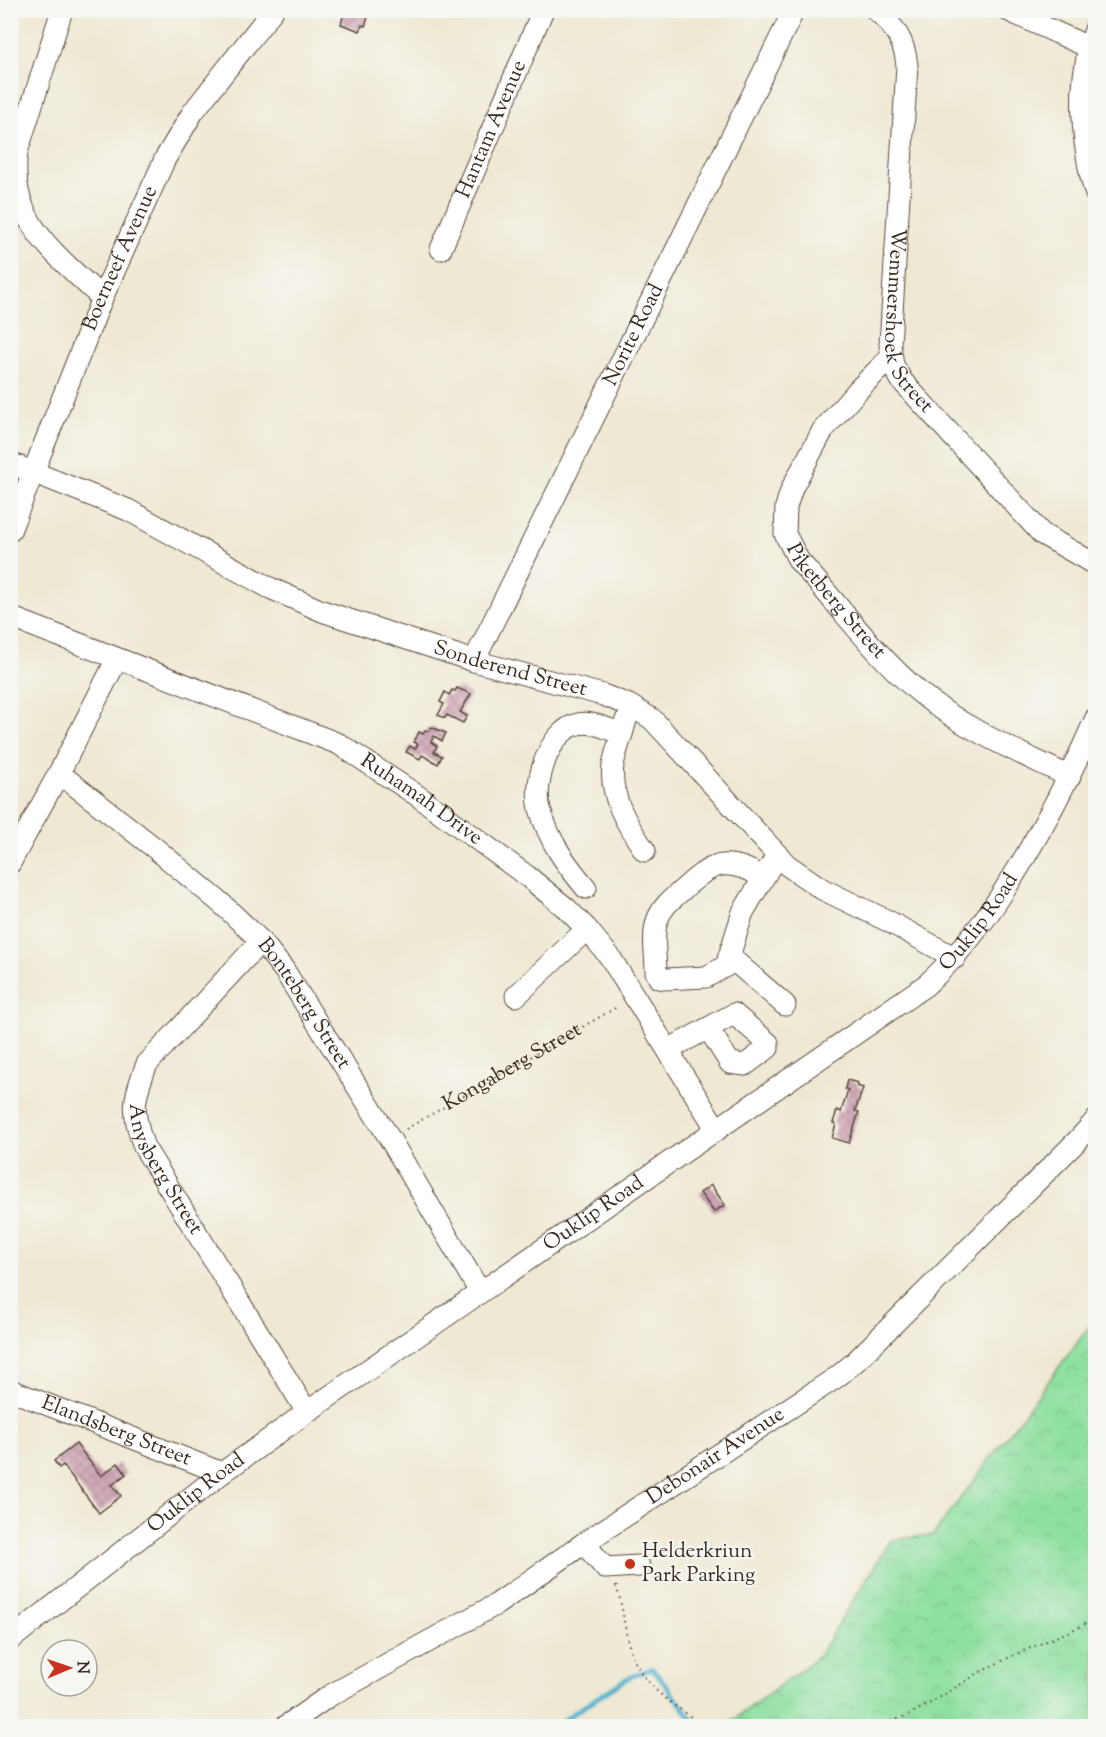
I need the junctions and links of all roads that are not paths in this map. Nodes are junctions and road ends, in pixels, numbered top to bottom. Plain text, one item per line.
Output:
1 (62, 10) edge
2 (273, 10) edge
3 (543, 10) edge
4 (794, 10) edge
5 (876, 10) edge
6 (1007, 10) edge
7 (1092, 37) edge
8 (1095, 194) edge
9 (441, 249) dead end
10 (102, 298) junction
11 (891, 357) junction
12 (10, 463) edge
13 (34, 472) junction
14 (10, 531) edge
15 (1095, 565) edge
16 (10, 617) edge
17 (117, 659) junction
18 (474, 661) junction
19 (629, 705) junction
20 (1095, 718) edge
21 (622, 734) junction
22 (59, 773) junction
23 (1070, 777) junction
24 (645, 851) dead end
25 (777, 855) junction
26 (10, 863) edge
27 (763, 877) junction
28 (585, 888) dead end
29 (587, 929) junction
30 (261, 941) junction
31 (730, 957) junction
32 (955, 958) junction
33 (516, 996) dead end
34 (785, 1005) dead end
35 (708, 1028) dead end
36 (668, 1050) junction
37 (1095, 1119) edge
38 (717, 1130) junction
39 (480, 1292) junction
40 (10, 1390) edge
41 (307, 1412) junction
42 (222, 1473) junction
43 (584, 1543) junction
44 (639, 1566) dead end
45 (10, 1641) edge
46 (286, 1726) edge

1 - 10 street
2 - 10 street, Boerneef Avenue
3 - 9 street, Hantam Avenue
4 - 18 street, Norite Road
5 - 11 street, Wemmershoek Street
6 - 7 street
7 - 8 street
10 - 13 street, Boerneef Avenue
11 - 15 street, Wemmershoek Street
11 - 23 street, Piketberg Street
12 - 13 street, Sonderend Street
13 - 14 street, Boerneef Avenue
13 - 18 street, Sonderend Street
16 - 17 street, Ruhamah Drive
17 - 22 street
17 - 29 street, Ruhamah Drive
18 - 19 street, Sonderend Street
19 - 21 street
19 - 25 street, Sonderend Street
20 - 23 street, Ouklip Road
21 - 24 street
21 - 28 street
22 - 26 street
22 - 30 street, Bonteberg Street
23 - 32 street, Ouklip Road
25 - 27 street
25 - 32 street, Sonderend Street
27 - 31 street
27 - 31 street
29 - 33 street
29 - 36 street, Ruhamah Drive
30 - 39 street, Bonteberg Street
30 - 41 street, Anysberg Street
31 - 34 street
32 - 38 street, Ouklip Road
35 - 36 street
36 - 38 street, Ruhamah Drive
37 - 43 street, Debonair Avenue
38 - 39 street, Ouklip Road
39 - 41 street, Ouklip Road
40 - 42 street, Elandsberg Street
41 - 42 street, Ouklip Road
42 - 45 street, Ouklip Road
43 - 44 street
43 - 46 street, Debonair Avenue

